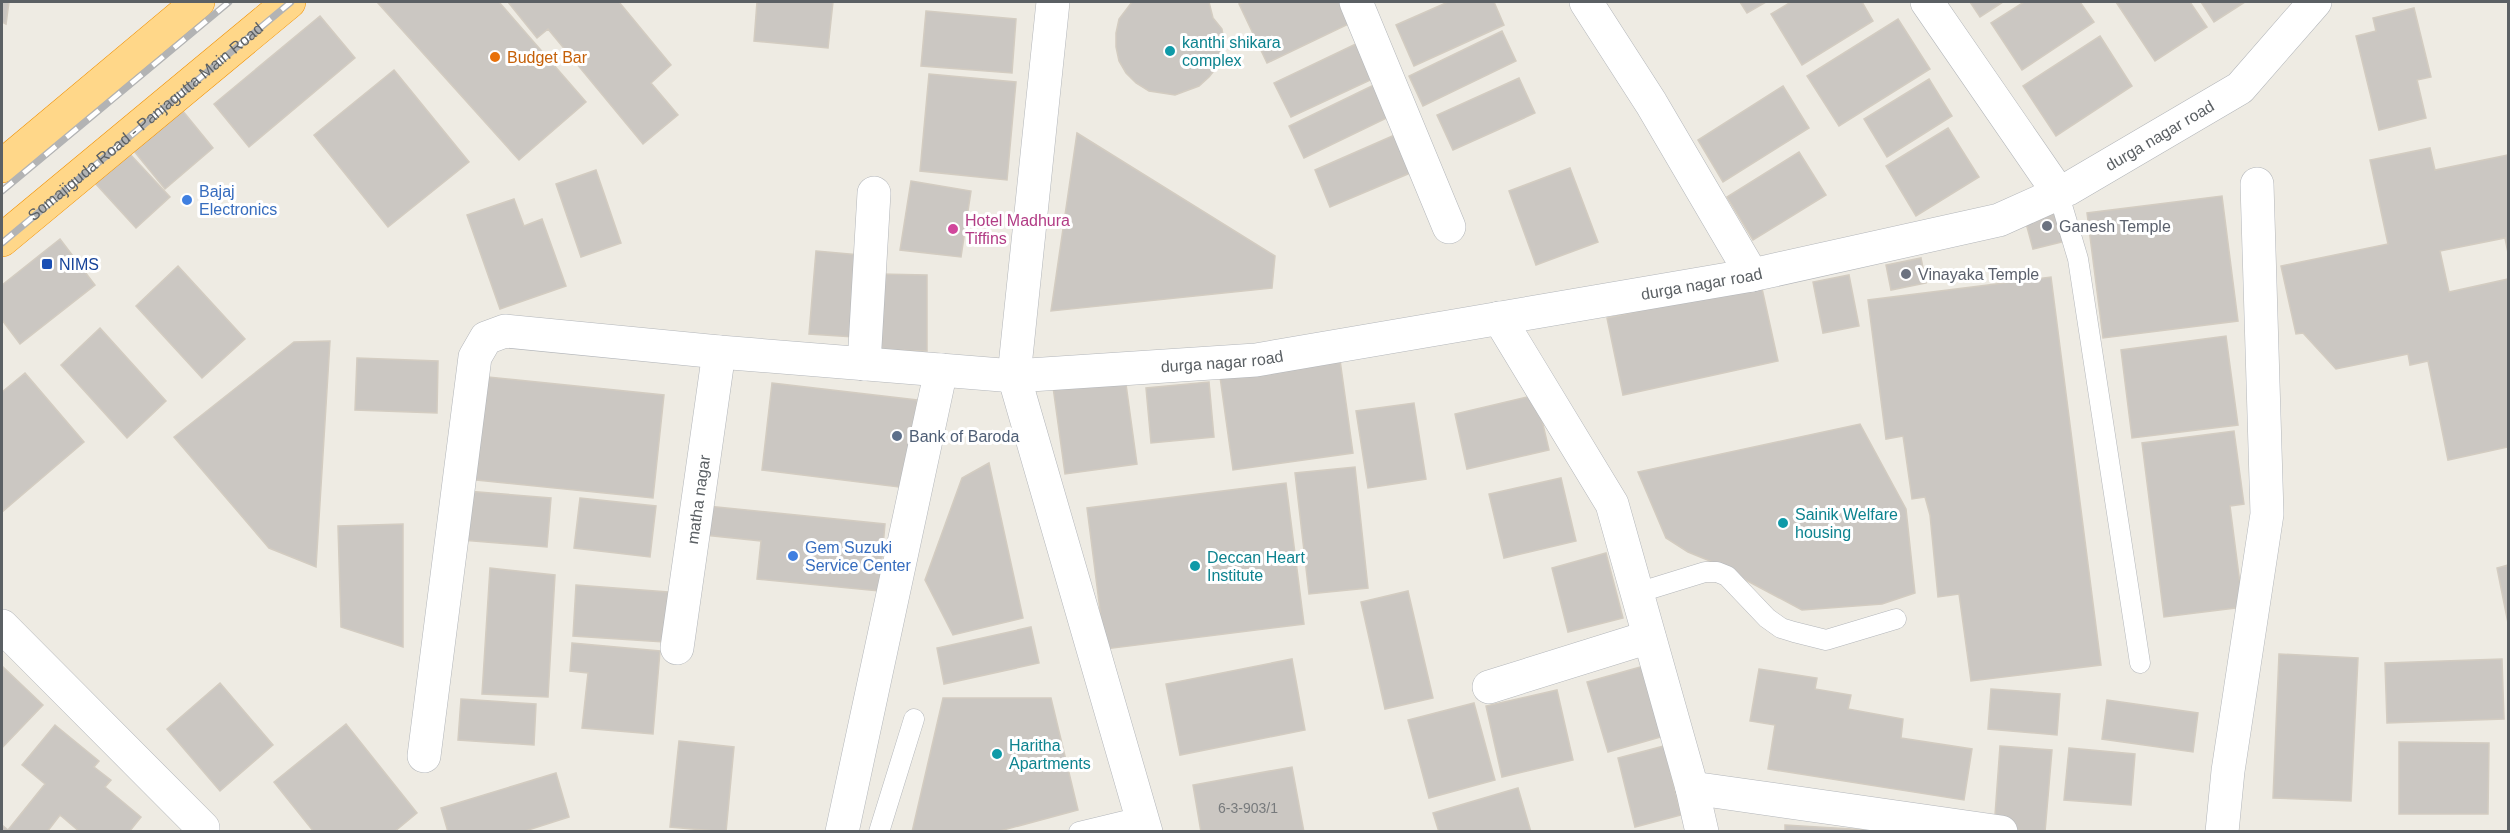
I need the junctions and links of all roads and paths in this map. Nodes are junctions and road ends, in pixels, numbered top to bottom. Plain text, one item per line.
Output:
1 (198, 2) edge
2 (290, 2) edge
3 (1053, 2) edge
4 (1356, 2) edge
5 (1586, 2) edge
6 (1927, 2) edge
7 (2315, 2) edge
8 (2, 166) edge
9 (2257, 184) dead end
10 (2058, 192) junction
11 (874, 193) dead end
12 (1449, 226) dead end
13 (2, 240) edge
14 (1752, 275) junction
15 (1499, 318) junction
16 (719, 352) junction
17 (864, 364) junction
18 (941, 370) junction
19 (1014, 376) junction
20 (1637, 593) junction
21 (1896, 619) dead end
22 (2, 626) edge
23 (1649, 637) junction
24 (677, 648) dead end
25 (2140, 663) dead end
26 (1489, 687) dead end
27 (914, 719) dead end
28 (424, 756) dead end
29 (1692, 788) junction
30 (1144, 824) edge
31 (203, 831) edge
32 (842, 831) edge
33 (879, 831) edge
34 (1079, 831) edge
35 (1702, 831) edge
36 (2001, 831) edge
37 (2222, 831) edge

1 - 8 highway
2 - 13 highway, Somajiguda Road - Panjagutta Main Road
3 - 19 street
4 - 12 street
5 - 14 street
6 - 10 street
7 - 10 street, durga nagar road
9 - 37 street
10 - 14 street, durga nagar road
10 - 25 lane
11 - 17 street
14 - 15 street, durga nagar road
15 - 19 street, durga nagar road
15 - 20 street
16 - 17 street, durga nagar road
16 - 24 street, matha nagar
16 - 28 street, durga nagar road
17 - 18 street, durga nagar road
18 - 19 street, durga nagar road
18 - 32 street
19 - 30 street
20 - 21 lane
20 - 23 street
22 - 31 street
23 - 26 street
23 - 29 street
27 - 33 lane
29 - 35 street
29 - 36 street
30 - 34 lane

